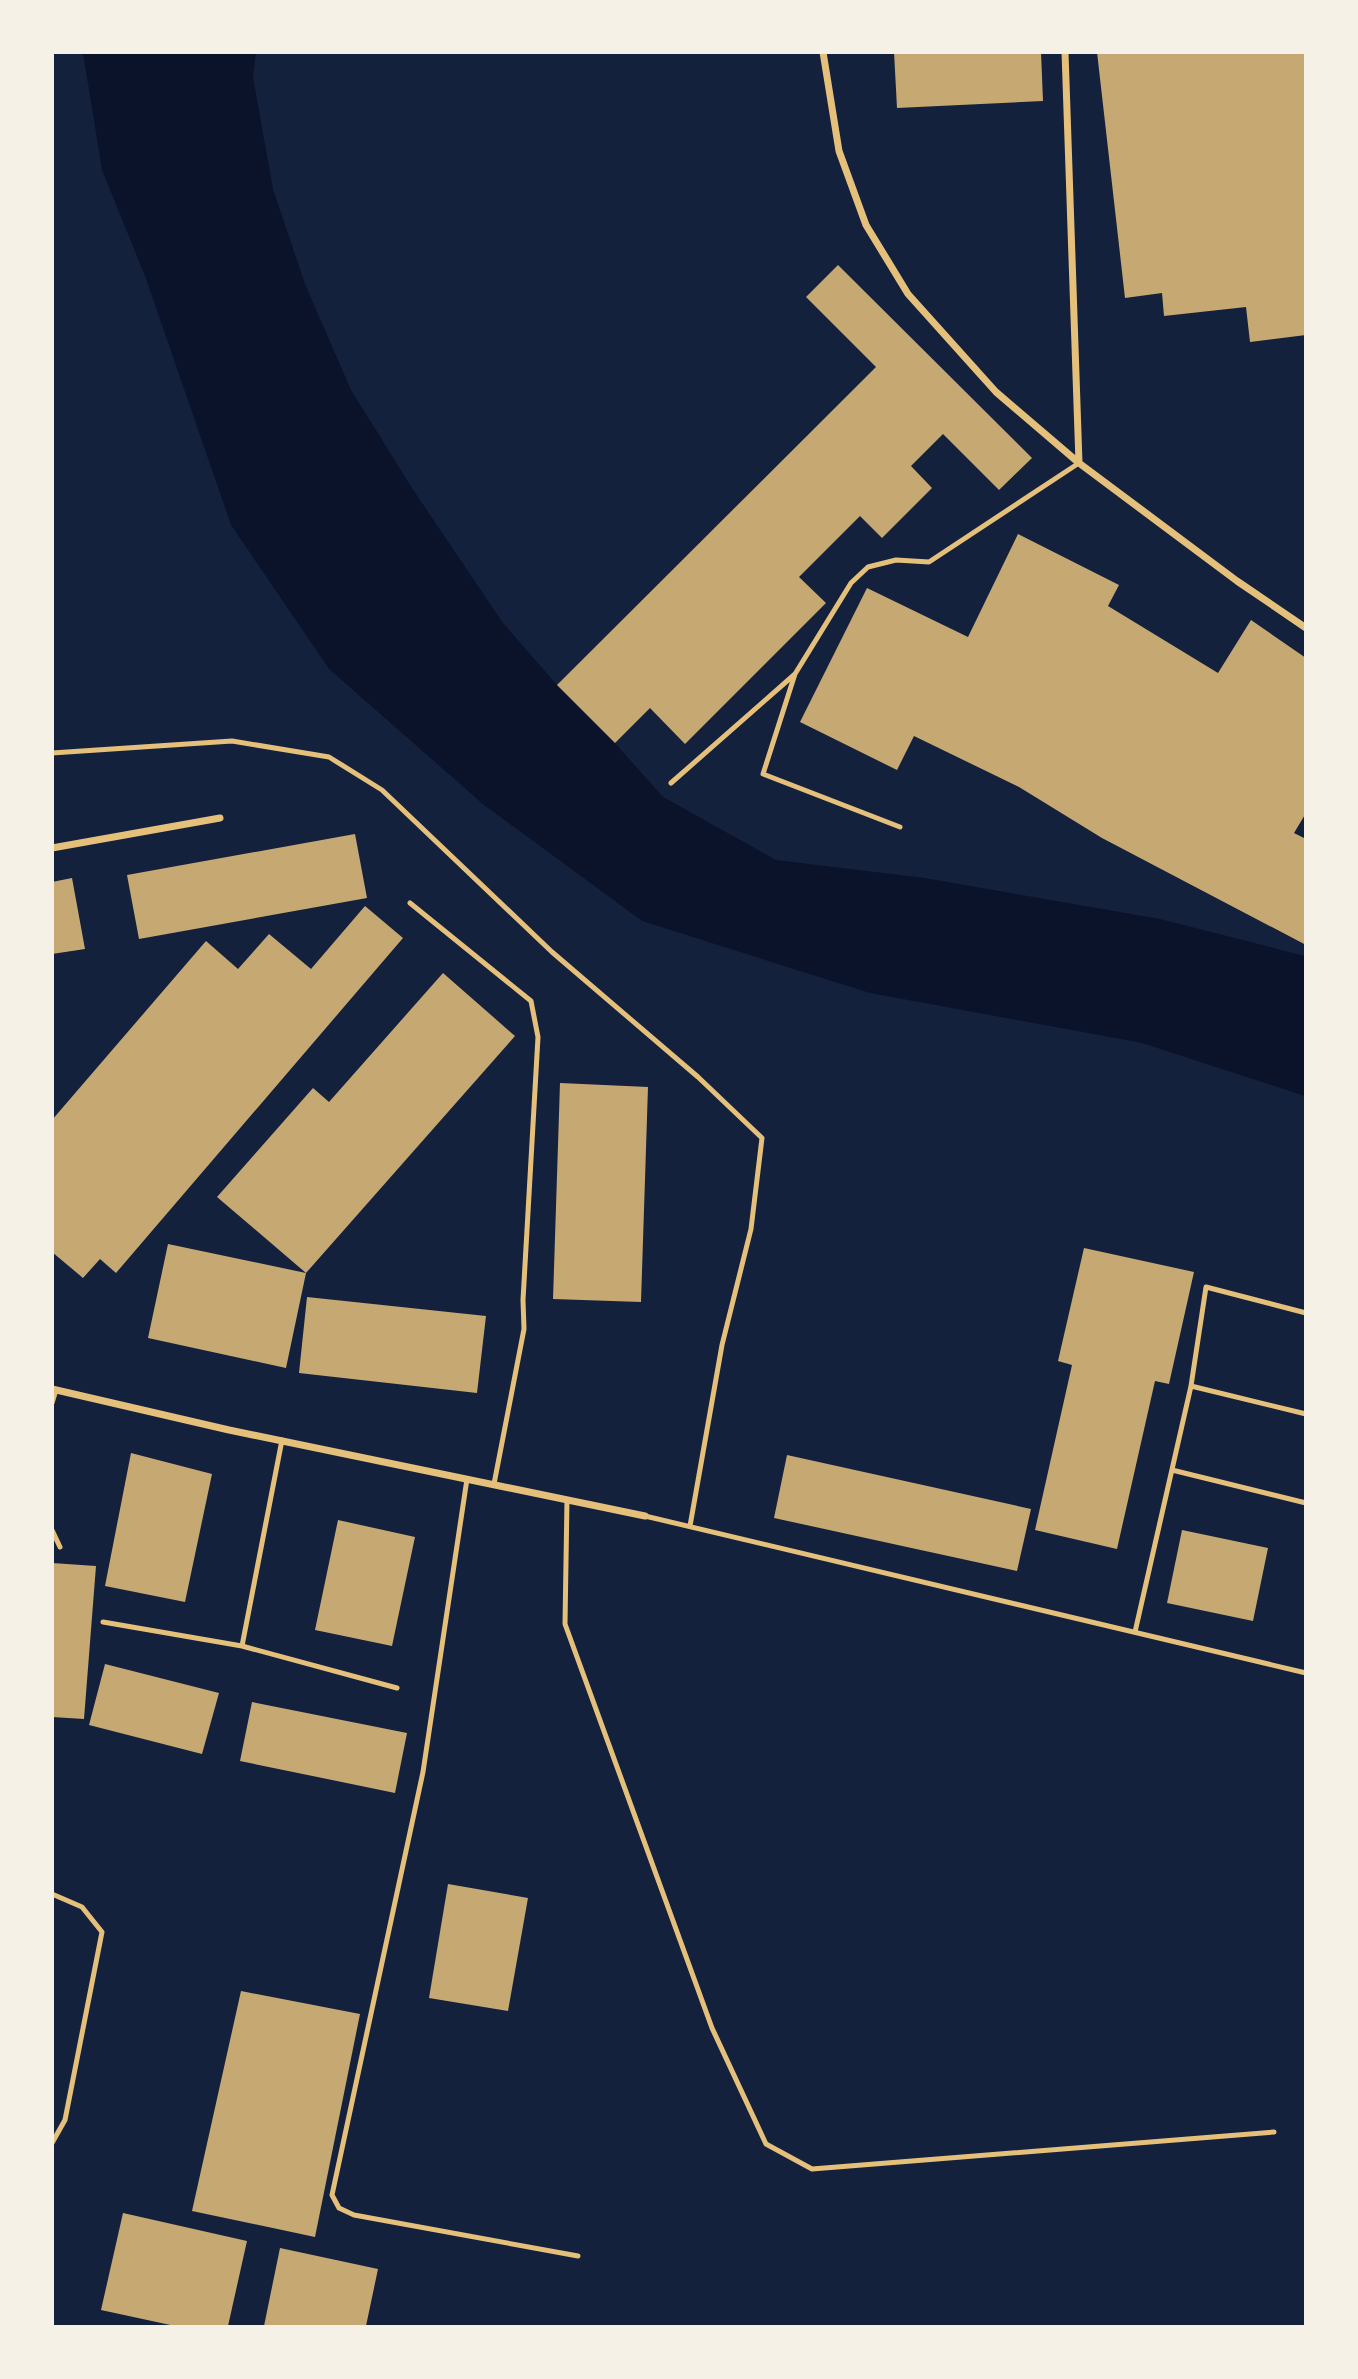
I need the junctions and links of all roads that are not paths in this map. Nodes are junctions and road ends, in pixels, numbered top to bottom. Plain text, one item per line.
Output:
1 (823, 52) edge
2 (1066, 52) edge
3 (1079, 463) junction
4 (1306, 628) edge
5 (795, 674) junction
6 (52, 753) edge
7 (670, 783) dead end
8 (220, 818) dead end
9 (901, 827) dead end
10 (52, 848) edge
11 (410, 903) dead end
12 (1306, 1313) edge
13 (1191, 1386) junction
14 (54, 1390) edge
15 (52, 1403) edge
16 (1306, 1415) edge
17 (282, 1440) junction
18 (1172, 1470) junction
19 (467, 1479) junction
20 (494, 1484) junction
21 (567, 1500) junction
22 (1306, 1503) edge
23 (645, 1516) joint
24 (690, 1526) junction
25 (52, 1530) edge
26 (60, 1547) dead end
27 (103, 1622) dead end
28 (1135, 1632) junction
29 (242, 1646) junction
30 (1306, 1673) edge
31 (397, 1688) dead end
32 (52, 1894) edge
33 (1274, 2132) dead end
34 (52, 2143) edge
35 (578, 2256) dead end

1 - 3 street
2 - 3 street
3 - 4 street
3 - 5 lane
5 - 7 lane
5 - 9 lane
6 - 24 lane
8 - 10 street
11 - 20 lane
12 - 13 lane
13 - 16 lane
13 - 18 lane
14 - 15 lane
14 - 17 street
17 - 19 street
17 - 29 lane
18 - 22 lane
18 - 28 lane
19 - 20 street
19 - 35 lane
20 - 21 street
21 - 23 street
21 - 33 lane
23 - 24 lane
24 - 28 lane
25 - 26 lane
27 - 29 lane
28 - 30 lane
29 - 31 lane
32 - 34 lane

